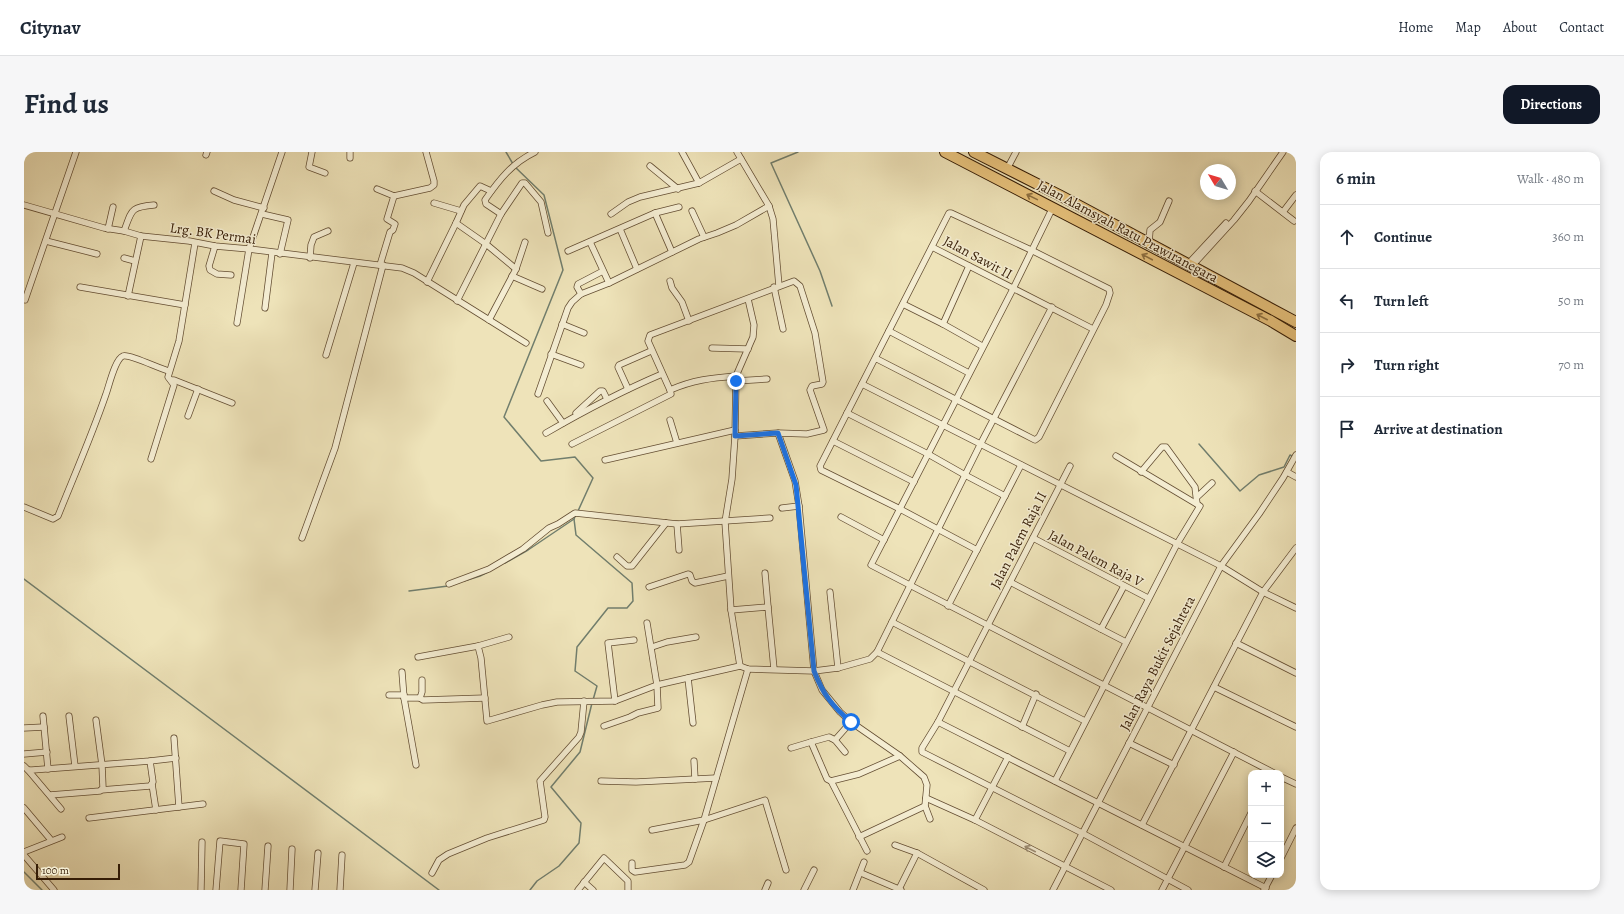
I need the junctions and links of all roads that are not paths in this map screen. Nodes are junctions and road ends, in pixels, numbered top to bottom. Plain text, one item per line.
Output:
1 (76, 152) edge
2 (282, 152) edge
3 (312, 152) edge
4 (426, 152) edge
5 (535, 152) edge
6 (682, 152) edge
7 (737, 152) edge
8 (945, 152) edge
9 (974, 152) edge
10 (1016, 152) edge
11 (1283, 152) edge
12 (741, 159) junction
13 (650, 166) dead end
14 (1007, 168) junction
15 (325, 173) dead end
16 (699, 183) junction
17 (678, 189) junction
18 (377, 190) dead end
19 (214, 191) dead end
20 (491, 191) junction
21 (1255, 191) junction
22 (1296, 195) edge
23 (394, 196) junction
24 (1169, 201) dead end
25 (434, 203) dead end
26 (24, 205) edge
27 (154, 205) dead end
28 (769, 206) junction
29 (113, 207) dead end
30 (680, 207) dead end
31 (1053, 207) junction
32 (264, 208) junction
33 (461, 211) junction
34 (692, 211) dead end
35 (1283, 212) junction
36 (655, 213) junction
37 (55, 214) junction
38 (262, 214) junction
39 (501, 214) junction
40 (611, 214) dead end
41 (1294, 221) dead end
42 (456, 223) junction
43 (108, 229) junction
44 (620, 229) junction
45 (124, 231) junction
46 (328, 231) dead end
47 (548, 233) dead end
48 (141, 236) junction
49 (704, 237) junction
50 (46, 241) junction
51 (525, 242) dead end
52 (590, 242) junction
53 (195, 243) junction
54 (1149, 243) junction
55 (486, 244) junction
56 (215, 246) junction
57 (932, 247) junction
58 (249, 249) junction
59 (1031, 250) junction
60 (568, 251) dead end
61 (672, 252) junction
62 (272, 253) junction
63 (97, 254) dead end
64 (280, 254) junction
65 (124, 258) dead end
66 (310, 258) junction
67 (136, 261) junction
68 (354, 263) junction
69 (1187, 264) junction
70 (382, 265) junction
71 (969, 266) junction
72 (516, 269) junction
73 (638, 269) junction
74 (603, 271) junction
75 (1174, 271) junction
76 (231, 274) dead end
77 (512, 276) junction
78 (670, 281) dead end
79 (427, 282) junction
80 (609, 283) junction
81 (80, 287) dead end
82 (776, 287) junction
83 (542, 289) dead end
84 (1013, 289) junction
85 (581, 294) junction
86 (128, 296) junction
87 (748, 299) junction
88 (25, 300) dead end
89 (457, 301) junction
90 (903, 304) junction
91 (185, 305) junction
92 (1052, 307) junction
93 (265, 308) dead end
94 (489, 320) junction
95 (689, 321) junction
96 (1296, 322) edge
97 (237, 323) dead end
98 (562, 324) junction
99 (943, 324) junction
100 (783, 329) dead end
101 (890, 330) junction
102 (1094, 330) junction
103 (584, 333) dead end
104 (1296, 336) edge
105 (526, 343) dead end
106 (982, 346) junction
107 (712, 348) dead end
108 (748, 349) junction
109 (651, 351) junction
110 (551, 354) junction
111 (326, 355) dead end
112 (875, 358) junction
113 (581, 365) dead end
114 (169, 372) junction
115 (969, 373) junction
116 (662, 374) junction
117 (736, 379) junction
118 (767, 379) dead end
119 (170, 380) junction
120 (862, 384) junction
121 (198, 389) junction
122 (628, 389) junction
123 (670, 390) junction
124 (538, 394) dead end
125 (607, 399) junction
126 (956, 399) junction
127 (547, 401) dead end
128 (232, 403) dead end
129 (847, 414) junction
130 (188, 416) dead end
131 (994, 418) junction
132 (570, 419) junction
133 (670, 420) dead end
134 (563, 423) junction
135 (942, 426) junction
136 (546, 433) dead end
137 (735, 433) junction
138 (778, 433) junction
139 (833, 441) junction
140 (678, 443) junction
141 (572, 444) dead end
142 (980, 445) junction
143 (928, 454) junction
144 (1296, 455) edge
145 (1116, 456) dead end
146 (151, 459) dead end
147 (604, 460) dead end
148 (1021, 465) junction
149 (1070, 466) dead end
150 (1287, 471) junction
151 (1141, 472) junction
152 (965, 475) junction
153 (1296, 477) edge
154 (914, 482) junction
155 (1212, 483) dead end
156 (1060, 485) junction
157 (1005, 496) junction
158 (1197, 497) junction
159 (1196, 504) junction
160 (799, 506) junction
161 (24, 507) edge
162 (782, 508) dead end
163 (900, 509) junction
164 (841, 517) dead end
165 (770, 518) dead end
166 (725, 522) junction
167 (666, 523) junction
168 (677, 524) junction
169 (938, 530) junction
170 (302, 538) dead end
171 (1033, 538) junction
172 (884, 540) junction
173 (1177, 544) junction
174 (1296, 548) edge
175 (679, 550) dead end
176 (977, 550) junction
177 (617, 557) dead end
178 (1220, 566) junction
179 (766, 573) dead end
180 (728, 576) junction
181 (1010, 582) junction
182 (449, 584) dead end
183 (1124, 586) junction
184 (649, 587) dead end
185 (911, 587) junction
186 (830, 592) dead end
187 (1263, 592) junction
188 (1148, 598) junction
189 (948, 606) junction
190 (768, 607) junction
191 (1296, 608) edge
192 (731, 610) junction
193 (892, 622) junction
194 (647, 623) dead end
195 (988, 626) junction
196 (1101, 629) junction
197 (509, 637) dead end
198 (696, 637) dead end
199 (634, 640) dead end
200 (1126, 642) junction
201 (1236, 643) junction
202 (478, 646) junction
203 (652, 647) junction
204 (878, 652) junction
205 (418, 657) dead end
206 (969, 661) junction
207 (740, 666) junction
208 (838, 668) junction
209 (748, 669) junction
210 (774, 669) junction
211 (814, 671) junction
212 (402, 672) dead end
213 (1296, 673) edge
214 (688, 678) junction
215 (422, 680) dead end
216 (657, 685) junction
217 (1103, 685) junction
218 (1214, 687) junction
219 (954, 691) junction
220 (1036, 694) junction
221 (389, 695) dead end
222 (404, 697) junction
223 (420, 698) junction
224 (485, 698) junction
225 (586, 701) junction
226 (615, 701) junction
227 (1147, 708) junction
228 (44, 716) dead end
229 (69, 716) dead end
230 (96, 720) dead end
231 (1085, 721) junction
232 (851, 722) junction
233 (938, 722) junction
234 (693, 723) dead end
235 (604, 726) dead end
236 (44, 727) junction
237 (1022, 727) junction
238 (1296, 727) edge
239 (24, 728) edge
240 (1191, 730) junction
241 (174, 738) dead end
242 (835, 740) junction
243 (811, 742) junction
244 (1129, 743) junction
245 (791, 748) dead end
246 (47, 752) junction
247 (845, 752) dead end
248 (1070, 752) junction
249 (1234, 752) junction
250 (24, 754) edge
251 (900, 756) junction
252 (1008, 757) junction
253 (176, 758) junction
254 (150, 761) junction
255 (694, 761) dead end
256 (102, 765) junction
257 (416, 765) dead end
258 (1174, 765) junction
259 (75, 766) junction
260 (26, 768) edge
261 (48, 769) junction
262 (1267, 770) edge
263 (716, 778) junction
264 (1284, 778) edge
265 (695, 779) junction
266 (601, 781) dead end
267 (831, 781) junction
268 (1055, 781) junction
269 (152, 784) junction
270 (1296, 784) edge
271 (992, 788) junction
272 (101, 790) junction
273 (50, 796) junction
274 (926, 798) junction
275 (1098, 803) junction
276 (203, 804) dead end
277 (925, 806) junction
278 (179, 807) junction
279 (24, 808) edge
280 (60, 809) dead end
281 (156, 810) junction
282 (89, 818) dead end
283 (930, 819) dead end
284 (1248, 819) edge
285 (704, 820) junction
286 (975, 820) junction
287 (1142, 825) junction
288 (1296, 828) edge
289 (652, 830) dead end
290 (1082, 834) junction
291 (62, 836) dead end
292 (859, 837) junction
293 (51, 840) junction
294 (202, 842) dead end
295 (895, 845) dead end
296 (268, 846) dead end
297 (1185, 846) junction
298 (292, 850) dead end
299 (867, 851) dead end
300 (24, 852) edge
301 (1284, 852) edge
302 (318, 853) dead end
303 (342, 854) dead end
304 (917, 854) junction
305 (24, 855) edge
306 (864, 862) dead end
307 (632, 863) dead end
308 (1065, 866) junction
309 (1224, 866) junction
310 (786, 870) dead end
311 (814, 870) dead end
312 (432, 873) dead end
313 (861, 873) junction
314 (1270, 878) edge
315 (1168, 879) junction
316 (584, 882) junction
317 (768, 883) dead end
318 (1265, 889) edge
319 (54, 890) edge
320 (201, 890) edge
321 (216, 890) edge
322 (241, 890) edge
323 (264, 890) edge
324 (290, 890) edge
325 (315, 890) edge
326 (340, 890) edge
327 (578, 890) edge
328 (593, 890) edge
329 (628, 890) edge
330 (764, 890) edge
331 (804, 890) edge
332 (853, 890) edge
333 (900, 890) edge
334 (984, 890) edge
335 (1053, 890) edge
336 (1110, 890) edge
337 (1162, 890) edge
338 (1188, 890) edge

1 - 37 street
2 - 32 street
3 - 15 street
4 - 23 street
5 - 20 street
6 - 16 street
7 - 12 street
31 -> 8 highway, Jalan Alamsyah Ratu Prawiranegara
9 - 14 highway, Jalan Alamsyah Ratu Prawiranegara
10 - 14 street
11 - 21 street
12 - 16 street
12 - 28 street
13 - 17 street
14 - 54 highway, Jalan Alamsyah Ratu Prawiranegara
16 - 17 street
17 - 40 street
18 - 23 street
19 - 32 street
20 - 33 street
20 - 39 street
21 - 35 street
21 - 69 street
22 - 35 street
23 - 70 street
24 - 54 street
25 - 33 street
26 - 37 street, Lrg. BK Permai
27 - 45 street
28 - 49 street
28 - 82 street
29 - 43 street
30 - 36 street
31 - 59 street
75 -> 31 highway, Jalan Alamsyah Ratu Prawiranegara
32 - 38 street
33 - 42 street
34 - 49 street
35 - 41 street
36 - 44 street
36 - 61 street
37 - 43 street, Lrg. BK Permai
37 - 50 street
38 - 58 street
38 - 64 street
39 - 47 street
39 - 55 street
42 - 55 street
42 - 79 street
43 - 45 street, Lrg. BK Permai
44 - 52 street
44 - 73 street
45 - 48 street, Lrg. BK Permai
46 - 66 street
48 - 53 street, Lrg. BK Permai
48 - 67 street
49 - 61 street
50 - 63 street
50 - 88 street
51 - 72 street
52 - 60 street
52 - 74 street
53 - 56 street, Lrg. BK Permai
53 - 91 street
54 - 69 highway, Jalan Alamsyah Ratu Prawiranegara
55 - 72 street
55 - 89 street
56 - 58 street, Lrg. BK Permai
56 - 76 street
57 - 59 street
57 - 71 street, Jalan Sawit II
57 - 90 street
58 - 62 street, Lrg. BK Permai
58 - 97 street
59 - 84 street
59 - 102 street
61 - 73 street
62 - 64 street, Lrg. BK Permai
62 - 93 street
64 - 66 street, Lrg. BK Permai
65 - 67 street
66 - 68 street, Lrg. BK Permai
67 - 86 street
68 - 70 street, Lrg. BK Permai
68 - 111 street
69 - 75 highway
69 - 96 highway, Jalan Alamsyah Ratu Prawiranegara
70 - 79 street, Lrg. BK Permai
70 - 170 street
71 - 84 street, Jalan Sawit II
71 - 99 street
72 - 77 street
73 - 80 street
74 - 80 street
74 - 85 street
104 -> 75 highway, Jalan Alamsyah Ratu Prawiranegara
77 - 83 street
77 - 94 street
78 - 95 street
79 - 89 street, Lrg. BK Permai
80 - 85 street
81 - 86 street
82 - 87 street
82 - 100 street
82 - 138 street
84 - 92 street, Jalan Sawit II
84 - 106 street
85 - 98 street
86 - 91 street
87 - 95 street
87 - 108 street
89 - 94 street, Lrg. BK Permai
90 - 99 street
90 - 101 street
91 - 114 street
92 - 102 street, Jalan Sawit II
92 - 131 street
94 - 105 street, Lrg. BK Permai
95 - 109 street
98 - 103 street
98 - 110 street
99 - 106 street
101 - 112 street
101 - 115 street
102 - 131 street
106 - 115 street
107 - 108 street
108 - 117 street
109 - 116 street
109 - 122 street
110 - 113 street
110 - 124 street
112 - 120 street
112 - 126 street
114 - 119 street
114 - 161 street
115 - 126 street
116 - 122 street
116 - 123 street
117 - 118 street
117 - 123 street
117 - 137 street
119 - 121 street
119 - 146 street
120 - 129 street
120 - 135 street
121 - 128 street
121 - 130 street
122 - 125 street
123 - 141 street
125 - 132 street
125 - 132 street
126 - 131 street
126 - 135 street
127 - 134 street
129 - 139 street
129 - 143 street
131 - 142 street
132 - 134 street
133 - 140 street
134 - 136 street
135 - 142 street
135 - 143 street
137 - 138 street
137 - 140 street
137 - 166 street
138 - 160 street
139 - 154 street
139 - 163 street
140 - 147 street
142 - 148 street
142 - 152 street
143 - 152 street
143 - 154 street
144 - 150 street, Jalan Raya Bukit Sejahtera
145 - 151 street
148 - 156 street
148 - 157 street
149 - 156 street, Jalan Palem Raja II
150 - 153 street
150 - 178 street, Jalan Raya Bukit Sejahtera
151 - 158 street
151 - 159 street
152 - 157 street
152 - 169 street
154 - 163 street
155 - 158 street
156 - 171 street, Jalan Palem Raja II
156 - 173 street
157 - 176 street
158 - 159 street
159 - 173 street
160 - 162 street
160 - 211 street
163 - 169 street
163 - 172 street
164 - 172 street
165 - 166 street
166 - 168 street
166 - 180 street
167 - 168 street
167 - 177 street
167 - 182 street
168 - 175 street
169 - 176 street
169 - 185 street
171 - 181 street, Jalan Palem Raja II
171 - 183 street, Jalan Palem Raja V
172 - 185 street
173 - 178 street
173 - 188 street
174 - 187 street
176 - 189 street
178 - 187 street
178 - 227 street, Jalan Raya Bukit Sejahtera
179 - 190 street
180 - 184 street
180 - 192 street
181 - 195 street, Jalan Palem Raja II
181 - 196 street
183 - 188 street, Jalan Palem Raja V
183 - 196 street
185 - 189 street
185 - 193 street
186 - 208 street
187 - 191 street
187 - 201 street
188 - 200 street
189 - 195 street
190 - 192 street
190 - 210 street
192 - 207 street
193 - 204 street
193 - 206 street
194 - 203 street
195 - 206 street, Jalan Palem Raja II
195 - 217 street
196 - 200 street
197 - 202 street
198 - 203 street
199 - 226 street
200 - 217 street
201 - 213 street
201 - 218 street
202 - 205 street
202 - 224 street
203 - 216 street
204 - 208 street
204 - 219 street
206 - 219 street, Jalan Palem Raja II
206 - 220 street
207 - 209 street
207 - 214 street
208 - 211 street
209 - 210 street
209 - 263 street
210 - 211 street
211 - 232 street
212 - 222 street
214 - 216 street
214 - 234 street
215 - 223 street
216 - 226 street
216 - 235 street
217 - 227 street
217 - 231 street
218 - 238 street
218 - 240 street
219 - 233 street, Jalan Palem Raja II
219 - 237 street
220 - 231 street
220 - 237 street
221 - 222 street
222 - 223 street
222 - 257 street
223 - 224 street
224 - 225 street
225 - 226 street
225 - 312 street
227 - 240 street
227 - 244 street, Jalan Raya Bukit Sejahtera
228 - 236 street
229 - 259 street
230 - 256 street
231 - 248 street
232 - 242 street
232 - 251 street
233 - 252 street
233 - 271 street, Jalan Palem Raja II
236 - 239 street
236 - 246 street
237 - 248 street
240 - 249 street
240 - 258 street
241 - 253 street
242 - 243 street
242 - 247 street
243 - 245 street
243 - 267 street
244 - 258 street
244 - 275 street, Jalan Raya Bukit Sejahtera
246 - 250 street
246 - 261 street
248 - 268 street
249 - 262 street
249 - 297 street
251 - 267 street
251 - 274 street
252 - 268 street
252 - 271 street
253 - 254 street
253 - 278 street
254 - 256 street
254 - 269 street
255 - 265 street
256 - 259 street
256 - 272 street
258 - 287 street
259 - 261 street
260 - 261 street
260 - 273 street
263 - 265 street
263 - 285 street
264 - 270 street
265 - 266 street
267 - 292 street
268 - 275 street
269 - 272 street
269 - 281 street
271 - 286 street
271 - 290 street
272 - 273 street
273 - 280 street
274 - 277 street
274 - 286 street
275 - 287 street
275 - 290 street, Jalan Raya Bukit Sejahtera
276 - 278 street
277 - 283 street
277 - 292 street
278 - 281 street
279 - 293 street
281 - 282 street
284 - 309 street
285 - 289 street
285 - 307 street
285 - 310 street
308 -> 286 street
287 - 297 street
288 - 301 street
290 - 308 street, Jalan Raya Bukit Sejahtera
290 - 315 street
291 - 293 street
292 - 299 street
293 - 300 street
294 - 320 street
295 - 304 street
296 - 323 street
297 - 309 street
297 - 315 street
298 - 324 street
302 - 325 street
303 - 326 street
304 - 333 street
304 - 334 street
305 - 319 street
306 - 313 street
308 - 335 street, Jalan Raya Bukit Sejahtera
308 - 336 street
309 - 318 street
311 - 331 street
313 - 332 street
313 - 333 street
314 - 318 street
315 - 337 street
315 - 338 street
316 - 327 street
316 - 328 street
316 - 329 street
317 - 330 street
321 - 322 street

